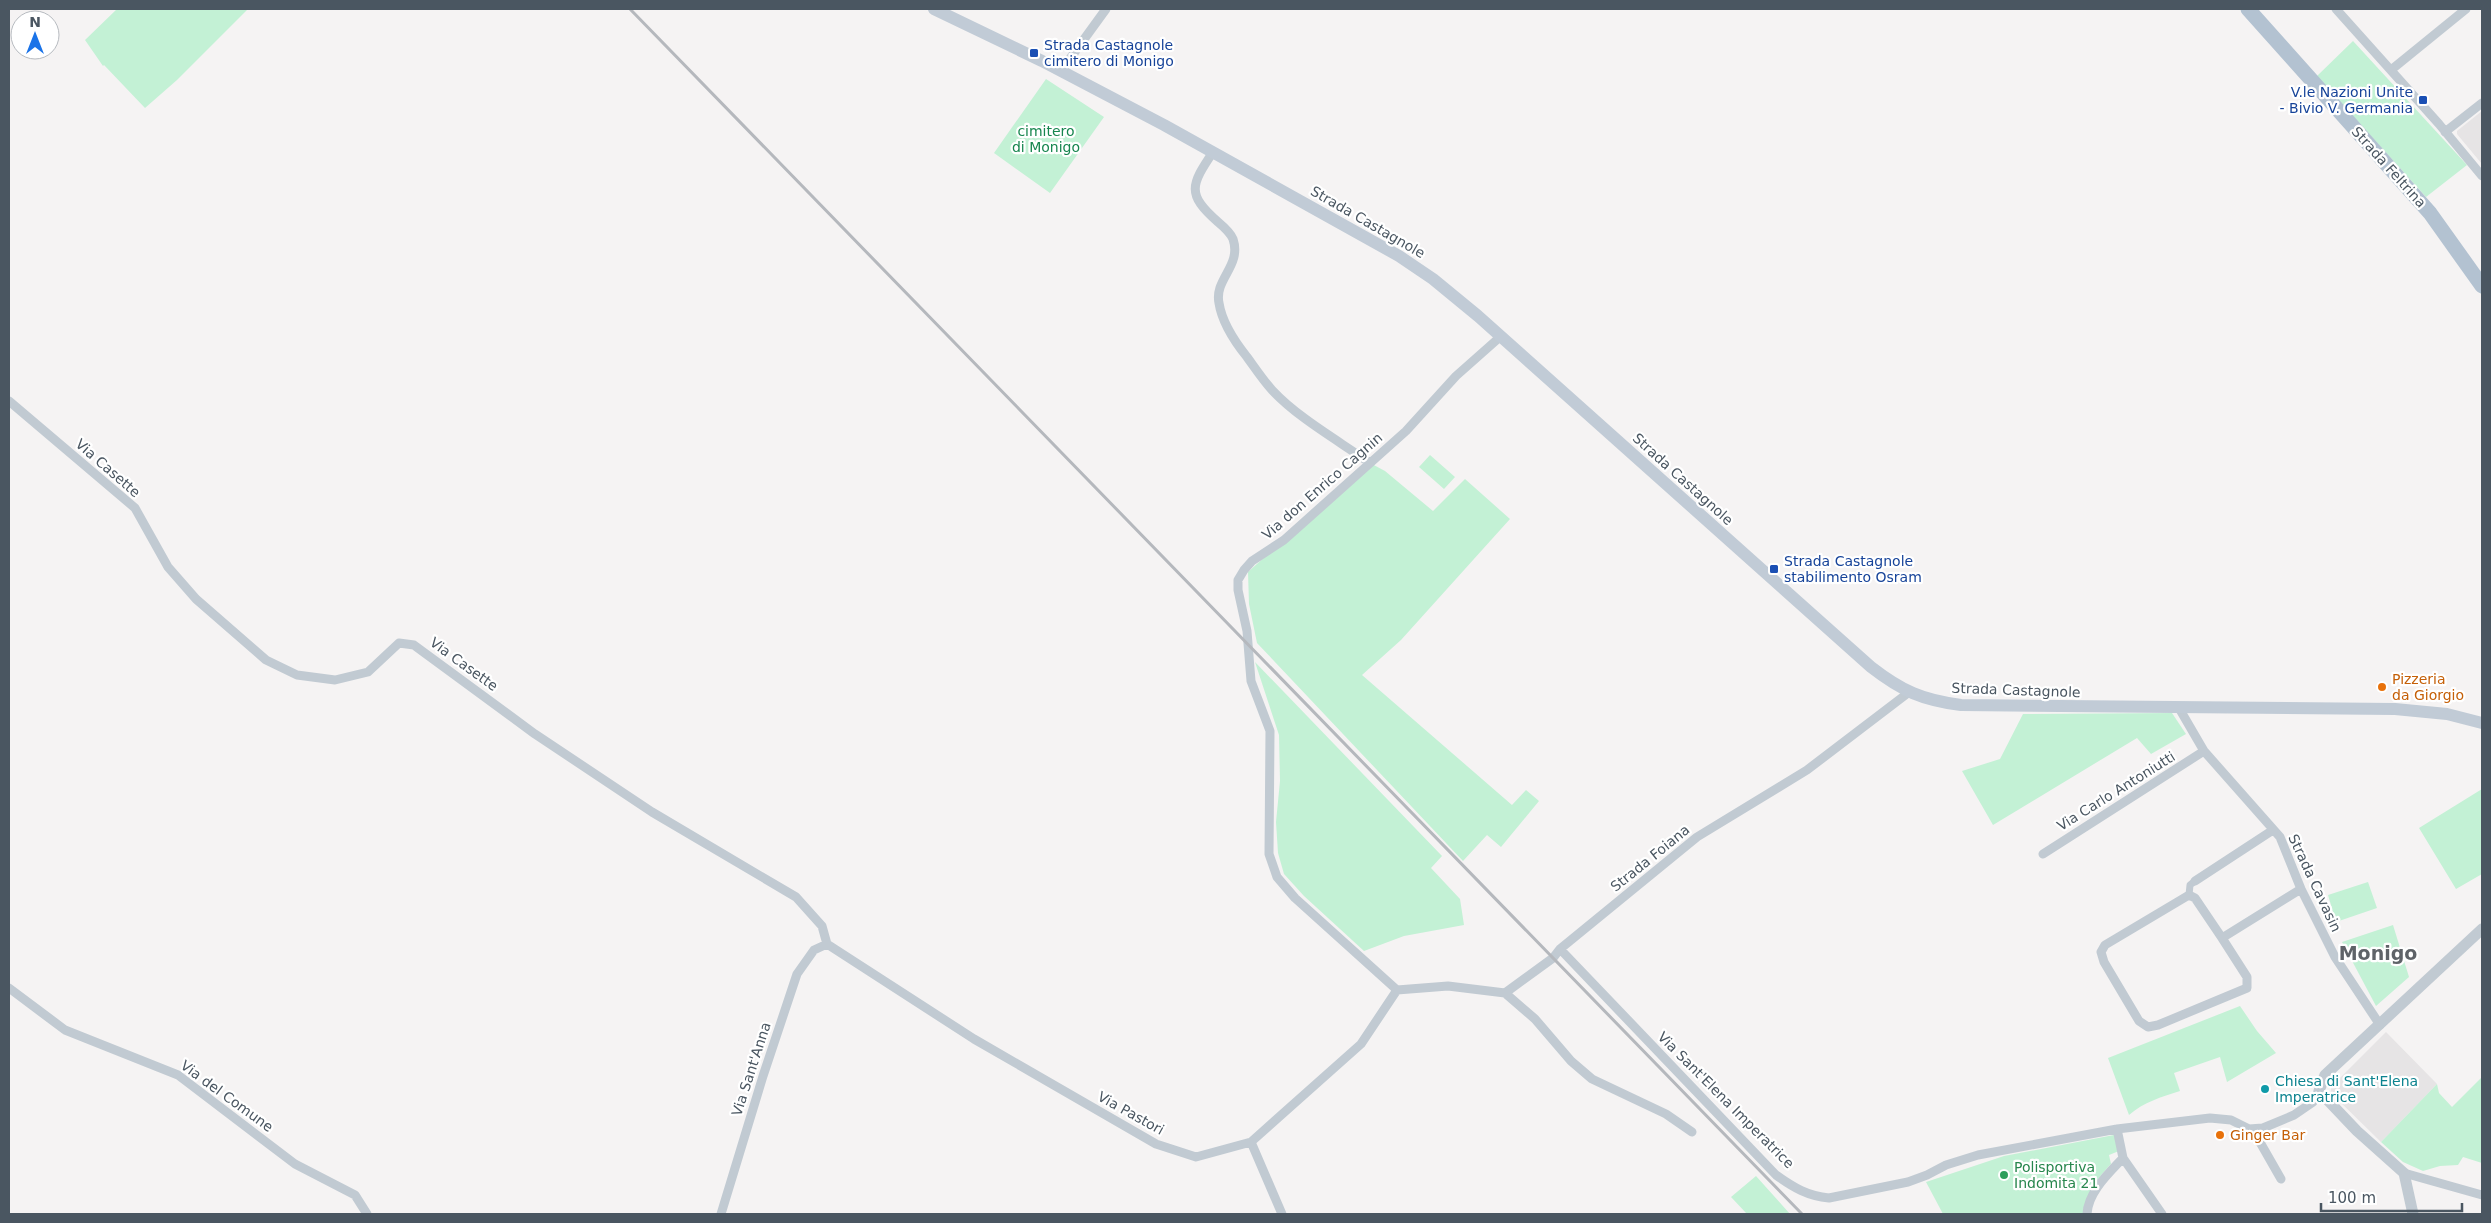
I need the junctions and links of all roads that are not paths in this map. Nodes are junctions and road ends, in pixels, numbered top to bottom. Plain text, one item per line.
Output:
1 (934, 9) edge
2 (1106, 9) edge
3 (2248, 9) edge
4 (2336, 9) edge
5 (2466, 9) edge
6 (2390, 70) junction
7 (1061, 71) junction
8 (2482, 103) edge
9 (2445, 132) junction
10 (1213, 152) junction
11 (2482, 176) edge
12 (2482, 286) edge
13 (1500, 337) junction
14 (9, 401) edge
15 (1370, 463) junction
16 (1908, 693) junction
17 (2179, 708) junction
18 (2482, 723) edge
19 (2204, 751) junction
20 (2273, 830) junction
21 (2043, 854) dead end
22 (2195, 881) joint
23 (2301, 889) junction
24 (2189, 895) junction
25 (2482, 929) edge
26 (2222, 938) junction
27 (827, 944) junction
28 (1560, 949) junction
29 (9, 988) edge
30 (1397, 990) junction
31 (1505, 993) junction
32 (2380, 1025) junction
33 (2319, 1090) junction
34 (2117, 1129) junction
35 (2253, 1130) junction
36 (1692, 1132) dead end
37 (1252, 1142) junction
38 (2123, 1158) junction
39 (2404, 1173) junction
40 (2281, 1179) dead end
41 (2482, 1195) edge
42 (367, 1214) edge
43 (720, 1214) edge
44 (1282, 1214) edge
45 (2087, 1214) edge
46 (2162, 1214) edge
47 (2413, 1214) edge

1 - 7 main road, Strada Castagnole
2 - 7 street
3 - 12 main road, Strada Feltrina
4 - 6 street
5 - 6 street
6 - 9 street
7 - 10 main road, Strada Castagnole
8 - 9 street
9 - 11 street
10 - 13 main road, Strada Castagnole
10 - 15 street
13 - 15 street, Via don Enrico Cagnin
13 - 16 main road, Strada Castagnole
14 - 27 street, Via Casette
15 - 30 street, Via don Enrico Cagnin
16 - 17 main road, Strada Castagnole
16 - 28 street, Strada Foiana
17 - 18 main road, Strada Castagnole
17 - 19 street, Strada Cavasin
19 - 20 street, Strada Cavasin
19 - 21 street, Via Carlo Antoniutti
20 - 22 street, Strada Cavasin
20 - 23 street, Strada Cavasin
22 - 24 street
23 - 26 street
23 - 32 street, Strada Cavasin
24 - 26 street
24 - 26 street
25 - 32 street
27 - 37 street, Via Pastori
27 - 43 street, Via Sant'Anna
28 - 31 street, Strada Foiana
28 - 34 street, Via Sant'Elena Imperatrice
29 - 42 street, Via del Comune
30 - 31 street
30 - 37 street, Via Pastori
31 - 36 street
32 - 33 street
33 - 35 street
33 - 39 street
34 - 35 street, Via Sant'Elena Imperatrice
34 - 38 street
35 - 40 street
37 - 44 street
38 - 45 street
38 - 46 street
39 - 41 street
39 - 47 street

